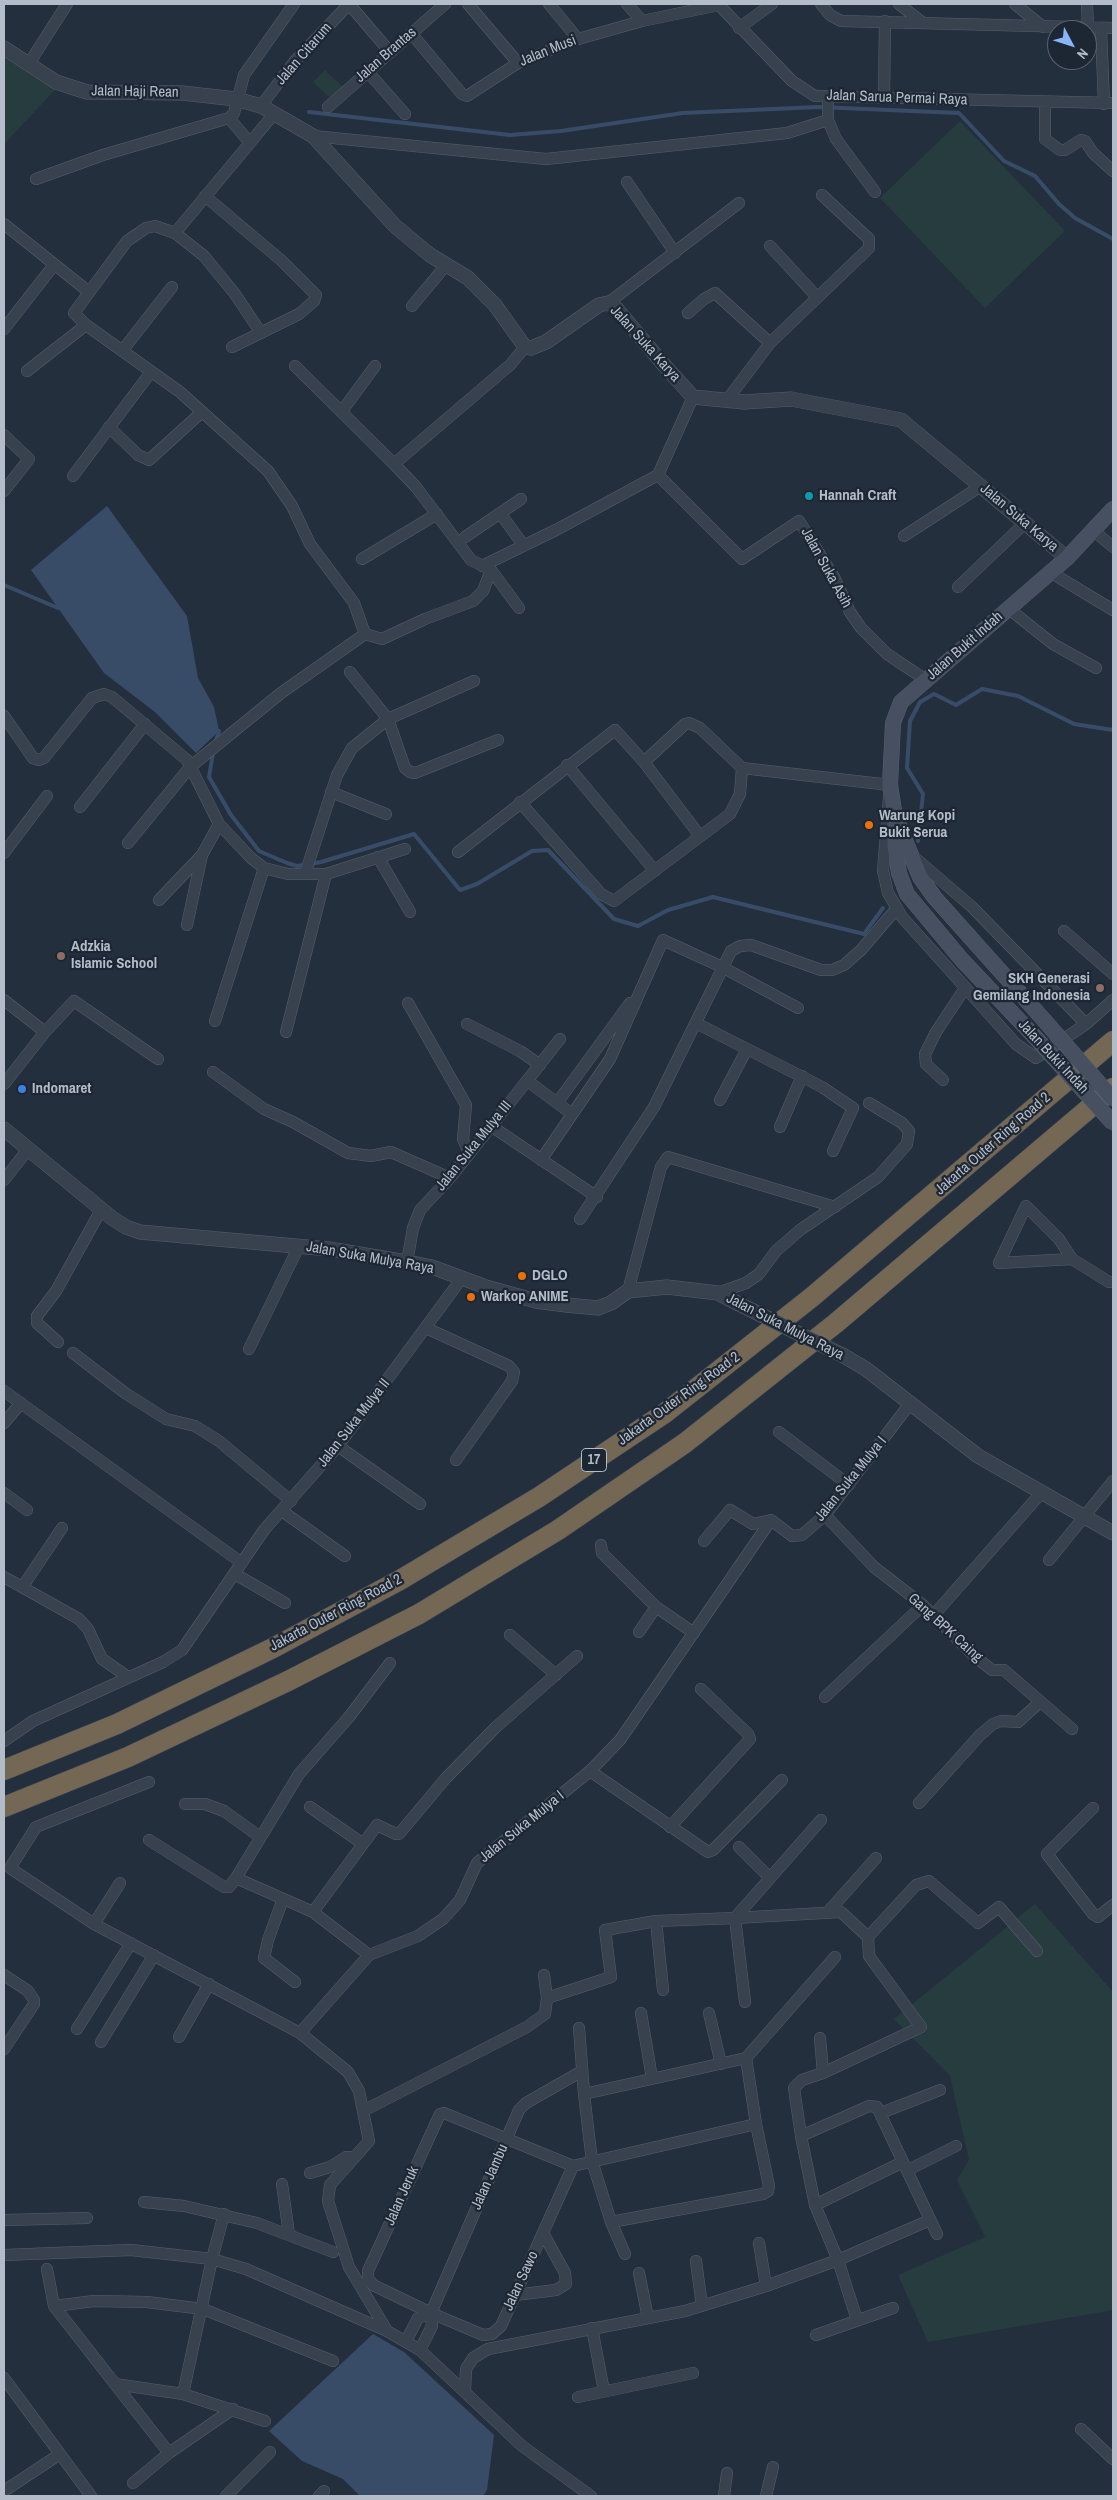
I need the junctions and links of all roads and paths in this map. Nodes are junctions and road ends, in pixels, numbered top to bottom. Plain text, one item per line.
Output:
1 (67, 4) edge
2 (293, 4) edge
3 (349, 4) edge
4 (445, 4) edge
5 (468, 4) edge
6 (549, 4) edge
7 (627, 4) edge
8 (719, 4) edge
9 (772, 4) edge
10 (821, 4) edge
11 (899, 4) edge
12 (1015, 4) edge
13 (1088, 4) edge
14 (1088, 20) edge
15 (642, 21) junction
16 (884, 22) junction
17 (923, 23) junction
18 (1043, 27) junction
19 (1047, 27) edge
20 (740, 28) junction
21 (1113, 28) edge
22 (1097, 29) edge
23 (1101, 29) junction
24 (411, 33) junction
25 (578, 38) junction
26 (4, 48) edge
27 (390, 52) junction
28 (518, 63) junction
29 (28, 65) junction
30 (368, 72) junction
31 (884, 98) junction
32 (236, 99) junction
33 (1046, 103) junction
34 (1109, 104) edge
35 (260, 106) junction
36 (328, 107) dead end
37 (828, 108) junction
38 (274, 114) junction
39 (405, 114) dead end
40 (229, 118) junction
41 (313, 136) junction
42 (250, 143) junction
43 (1113, 171) edge
44 (36, 179) dead end
45 (627, 182) dead end
46 (875, 192) dead end
47 (822, 195) dead end
48 (205, 196) junction
49 (739, 203) dead end
50 (6, 230) edge
51 (175, 233) junction
52 (770, 246) dead end
53 (675, 253) junction
54 (447, 264) junction
55 (54, 265) junction
56 (172, 287) dead end
57 (89, 292) junction
58 (817, 297) junction
59 (608, 303) junction
60 (412, 306) dead end
61 (688, 313) dead end
62 (86, 325) junction
63 (4, 329) edge
64 (261, 333) junction
65 (770, 344) junction
66 (232, 347) dead end
67 (525, 347) junction
68 (122, 351) junction
69 (295, 366) dead end
70 (375, 366) dead end
71 (27, 371) dead end
72 (151, 372) junction
73 (693, 397) junction
74 (727, 400) junction
75 (342, 411) junction
76 (202, 412) junction
77 (109, 427) junction
78 (4, 435) edge
79 (394, 464) junction
80 (658, 475) junction
81 (73, 476) dead end
82 (981, 486) junction
83 (4, 490) edge
84 (521, 499) dead end
85 (1113, 509) edge
86 (500, 513) junction
87 (437, 514) junction
88 (1024, 524) junction
89 (1094, 531) junction
90 (465, 536) dead end
91 (904, 536) dead end
92 (524, 546) junction
93 (1113, 546) edge
94 (1067, 558) junction
95 (362, 559) dead end
96 (487, 568) junction
97 (1050, 572) junction
98 (958, 587) dead end
99 (519, 608) dead end
100 (1009, 608) junction
101 (1113, 610) edge
102 (365, 634) junction
103 (1096, 668) dead end
104 (350, 672) dead end
105 (926, 680) junction
106 (474, 681) dead end
107 (4, 716) edge
108 (388, 719) junction
109 (145, 724) junction
110 (498, 740) dead end
111 (644, 762) junction
112 (193, 764) junction
113 (567, 766) junction
114 (742, 768) junction
115 (890, 785) junction
116 (331, 792) junction
117 (47, 796) dead end
118 (520, 802) junction
119 (80, 807) dead end
120 (386, 814) dead end
121 (895, 817) junction
122 (219, 824) junction
123 (700, 836) junction
124 (128, 843) dead end
125 (404, 849) dead end
126 (458, 852) dead end
127 (4, 853) edge
128 (202, 855) junction
129 (912, 856) junction
130 (378, 857) junction
131 (264, 868) junction
132 (307, 870) junction
133 (655, 871) junction
134 (326, 874) junction
135 (159, 900) dead end
136 (897, 908) junction
137 (410, 912) dead end
138 (187, 925) dead end
139 (1064, 931) dead end
140 (722, 967) junction
141 (1113, 974) edge
142 (644, 983) junction
143 (965, 988) junction
144 (4, 1000) edge
145 (1113, 1000) edge
146 (408, 1003) dead end
147 (798, 1008) dead end
148 (215, 1021) dead end
149 (696, 1023) junction
150 (467, 1024) dead end
151 (1086, 1024) junction
152 (45, 1032) junction
153 (286, 1032) dead end
154 (560, 1039) dead end
155 (1113, 1041) edge
156 (747, 1049) junction
157 (158, 1059) dead end
158 (540, 1065) junction
159 (214, 1072) dead end
160 (802, 1076) junction
161 (943, 1080) dead end
162 (4, 1084) edge
163 (533, 1085) dead end
164 (1113, 1088) edge
165 (1113, 1099) edge
166 (720, 1100) dead end
167 (557, 1103) junction
168 (869, 1103) dead end
169 (572, 1114) junction
170 (1113, 1123) edge
171 (780, 1127) dead end
172 (4, 1129) edge
173 (497, 1130) dead end
174 (29, 1148) junction
175 (833, 1151) dead end
176 (469, 1153) junction
177 (541, 1160) junction
178 (450, 1178) junction
179 (4, 1180) edge
180 (596, 1197) junction
181 (835, 1208) junction
182 (101, 1210) junction
183 (580, 1219) dead end
184 (299, 1246) junction
185 (1072, 1259) junction
186 (406, 1262) junction
187 (462, 1278) junction
188 (1113, 1282) edge
189 (628, 1291) junction
190 (718, 1293) junction
191 (426, 1328) junction
192 (58, 1342) dead end
193 (249, 1349) dead end
194 (73, 1353) dead end
195 (4, 1391) edge
196 (21, 1403) junction
197 (910, 1405) junction
198 (4, 1423) edge
199 (779, 1432) dead end
200 (338, 1446) junction
201 (456, 1460) dead end
202 (1113, 1481) edge
203 (849, 1485) junction
204 (1042, 1492) junction
205 (4, 1493) edge
206 (291, 1501) junction
207 (420, 1504) dead end
208 (27, 1510) dead end
209 (282, 1511) junction
210 (825, 1515) junction
211 (1085, 1517) junction
212 (771, 1520) junction
213 (62, 1528) dead end
214 (1113, 1533) edge
215 (704, 1541) dead end
216 (601, 1545) dead end
217 (345, 1556) dead end
218 (1049, 1560) dead end
219 (242, 1563) junction
220 (235, 1574) junction
221 (4, 1577) edge
222 (23, 1586) junction
223 (284, 1603) dead end
224 (923, 1605) junction
225 (656, 1606) junction
226 (939, 1610) dead end
227 (639, 1632) dead end
228 (694, 1633) junction
229 (510, 1635) dead end
230 (577, 1656) dead end
231 (390, 1663) dead end
232 (556, 1675) junction
233 (128, 1677) junction
234 (701, 1689) dead end
235 (825, 1697) dead end
236 (1039, 1703) junction
237 (1072, 1729) dead end
238 (4, 1740) edge
239 (4, 1770) edge
240 (590, 1770) junction
241 (782, 1780) dead end
242 (149, 1782) dead end
243 (919, 1803) dead end
244 (185, 1804) dead end
245 (4, 1807) edge
246 (310, 1807) dead end
247 (1093, 1808) dead end
248 (821, 1820) dead end
249 (670, 1827) junction
250 (260, 1837) junction
251 (149, 1840) dead end
252 (363, 1844) junction
253 (738, 1846) dead end
254 (876, 1858) dead end
255 (10, 1868) junction
256 (4, 1878) edge
257 (236, 1878) junction
258 (770, 1878) junction
259 (120, 1883) dead end
260 (283, 1899) junction
261 (1113, 1905) edge
262 (313, 1912) junction
263 (827, 1913) junction
264 (735, 1918) junction
265 (656, 1920) junction
266 (94, 1924) junction
267 (868, 1937) junction
268 (131, 1943) junction
269 (1037, 1951) dead end
270 (369, 1954) junction
271 (154, 1955) junction
272 (835, 1957) dead end
273 (4, 1975) edge
274 (544, 1975) dead end
275 (295, 1982) dead end
276 (209, 1984) junction
277 (663, 1990) dead end
278 (548, 1998) junction
279 (745, 2002) dead end
280 (641, 2012) dead end
281 (709, 2013) dead end
282 (579, 2028) dead end
283 (77, 2029) dead end
284 (300, 2033) junction
285 (179, 2037) dead end
286 (820, 2038) dead end
287 (102, 2042) dead end
288 (4, 2049) edge
289 (746, 2058) junction
290 (721, 2064) junction
291 (582, 2071) junction
292 (824, 2073) junction
293 (652, 2078) junction
294 (940, 2090) dead end
295 (584, 2094) junction
296 (363, 2112) junction
297 (881, 2113) junction
298 (756, 2124) junction
299 (801, 2136) junction
300 (507, 2140) junction
301 (956, 2146) dead end
302 (354, 2157) junction
303 (592, 2161) junction
304 (573, 2166) junction
305 (906, 2166) junction
306 (310, 2173) dead end
307 (282, 2184) dead end
308 (144, 2202) dead end
309 (815, 2205) junction
310 (224, 2214) junction
311 (87, 2218) dead end
312 (4, 2220) edge
313 (930, 2220) junction
314 (611, 2222) junction
315 (543, 2233) junction
316 (289, 2234) junction
317 (937, 2234) dead end
318 (759, 2243) dead end
319 (333, 2252) dead end
320 (625, 2254) dead end
321 (4, 2255) edge
322 (212, 2259) junction
323 (838, 2260) junction
324 (696, 2261) dead end
325 (47, 2269) dead end
326 (639, 2273) dead end
327 (766, 2286) junction
328 (516, 2295) junction
329 (54, 2306) junction
330 (702, 2306) junction
331 (893, 2308) dead end
332 (203, 2309) junction
333 (431, 2313) junction
334 (648, 2318) junction
335 (857, 2320) junction
336 (592, 2328) junction
337 (387, 2331) junction
338 (816, 2335) dead end
339 (406, 2341) junction
340 (420, 2350) junction
341 (333, 2361) dead end
342 (694, 2373) dead end
343 (4, 2378) edge
344 (115, 2384) junction
345 (465, 2391) junction
346 (604, 2391) junction
347 (8, 2394) edge
348 (184, 2394) junction
349 (578, 2397) dead end
350 (233, 2409) junction
351 (265, 2422) dead end
352 (1081, 2429) dead end
353 (270, 2452) dead end
354 (169, 2453) junction
355 (60, 2454) junction
356 (1113, 2459) edge
357 (773, 2467) dead end
358 (727, 2473) dead end
359 (133, 2483) dead end
360 (4, 2491) edge
361 (91, 2496) edge
362 (226, 2496) edge
363 (591, 2496) edge
364 (724, 2496) edge
365 (766, 2496) edge

1 - 29 street
2 - 32 street
3 - 27 street
3 - 35 street, Jalan Citarum
4 - 24 street, Jalan Brantas
5 - 28 street
6 - 25 street
7 - 15 street
8 - 15 street, Jalan Musi
8 - 20 street, Jalan Sarua Permai Raya
9 - 20 street
10 - 16 street
11 - 17 street
12 - 18 street
13 - 14 street
15 - 25 street, Jalan Musi
16 - 17 street
16 - 31 street
17 - 18 street
18 - 19 street
20 - 37 street, Jalan Sarua Permai Raya
21 - 23 street
22 - 23 street
23 - 34 street
24 - 27 street, Jalan Brantas
24 - 28 street, Jalan Musi
25 - 28 street, Jalan Musi
26 - 29 street, Jalan Haji Rean
27 - 30 street, Jalan Brantas
29 - 32 street, Jalan Haji Rean
30 - 36 street, Jalan Brantas
30 - 39 street
31 - 33 street, Jalan Sarua Permai Raya
31 - 37 street, Jalan Sarua Permai Raya
32 - 35 street, Jalan Haji Rean
32 - 40 street
33 - 34 street, Jalan Sarua Permai Raya
33 - 43 street
35 - 38 street, Jalan Haji Rean
37 - 41 street
37 - 46 street
38 - 41 street
38 - 42 street
40 - 42 street
40 - 44 street
41 - 54 street
42 - 48 street
45 - 53 street
47 - 58 street
48 - 51 street
48 - 64 street
49 - 53 street
50 - 55 street
51 - 57 street
51 - 64 street
52 - 58 street
53 - 59 street
54 - 60 street
54 - 67 street
55 - 57 street
55 - 63 street
56 - 68 street
57 - 62 street
58 - 65 street
59 - 67 street, Jalan Suka Karya
59 - 73 street, Jalan Suka Karya
61 - 65 street
62 - 68 street
62 - 71 street
64 - 66 street
65 - 74 street
67 - 79 street
68 - 72 street
69 - 75 street
70 - 75 street
72 - 76 street
72 - 77 street
73 - 74 street, Jalan Suka Karya
73 - 80 street
74 - 82 street, Jalan Suka Karya
75 - 79 street
76 - 77 street
76 - 102 street
77 - 81 street
78 - 83 street
79 - 87 street
80 - 92 street
80 - 105 street, Jalan Suka Asih
82 - 88 street, Jalan Suka Karya
82 - 91 street
84 - 86 street
85 - 89 main road, Jalan Bukit Indah
86 - 90 street
86 - 92 street
87 - 95 street
87 - 96 street
88 - 94 street, Jalan Suka Karya
88 - 98 street
89 - 93 street
89 - 94 main road, Jalan Bukit Indah
92 - 96 street
94 - 97 main road, Jalan Bukit Indah
96 - 99 street
96 - 102 street
97 - 100 main road, Jalan Bukit Indah
97 - 101 street
100 - 103 street
100 - 105 main road, Jalan Bukit Indah
102 - 112 street
104 - 108 street
105 - 115 main road, Jalan Bukit Indah
106 - 108 street
107 - 109 street
108 - 110 street
108 - 116 street
109 - 112 street
109 - 119 street
111 - 113 street
111 - 114 street
111 - 123 street
112 - 122 street
112 - 124 street
113 - 118 street
113 - 133 street
114 - 115 street
114 - 123 street
115 - 121 main road, Jalan Bukit Indah
115 - 136 street
116 - 120 street
116 - 132 street
117 - 127 street
118 - 126 street
118 - 133 street
121 - 129 main road, Jalan Bukit Indah
121 - 170 main road, Jalan Bukit Indah, bridge
122 - 128 street
122 - 131 street
123 - 133 street
125 - 130 street
128 - 135 street
128 - 138 street
129 - 151 street
129 - 165 main road, Jalan Bukit Indah, bridge
130 - 134 street
130 - 137 street
131 - 132 street
131 - 148 street
132 - 134 street
134 - 153 street
136 - 140 street
136 - 143 street
139 - 141 street
140 - 142 street
140 - 147 street
140 - 149 street
142 - 167 street
142 - 169 street
143 - 151 street
143 - 161 street
144 - 152 street
145 - 151 street
146 - 176 street
149 - 156 street
149 - 180 street
150 - 158 street
152 - 157 street
152 - 162 street
154 - 158 street, Jalan Suka Mulya III
155 - 239 highway, Jakarta Outer Ring Road 2 / 17
156 - 160 street
156 - 166 street
158 - 176 street, Jalan Suka Mulya III
159 - 178 street
160 - 171 street
160 - 175 street
163 - 167 street
164 - 245 highway, 17
167 - 169 street
168 - 181 street
169 - 177 street
172 - 174 street, Jalan Suka Mulya Raya
173 - 177 street
174 - 179 street
174 - 182 street, Jalan Suka Mulya Raya
176 - 178 street, Jalan Suka Mulya III
177 - 180 street
178 - 186 street, Jalan Suka Mulya III
180 - 183 street
181 - 189 street
181 - 190 street
182 - 184 street, Jalan Suka Mulya Raya
182 - 192 street
184 - 186 street, Jalan Suka Mulya Raya
184 - 193 street
185 - 185 street
185 - 188 street
186 - 187 street, Jalan Suka Mulya Raya
187 - 189 street, Jalan Suka Mulya Raya
187 - 191 street, Jalan Suka Mulya II
189 - 190 street, Jalan Suka Mulya Raya
190 - 197 street, Jalan Suka Mulya Raya, bridge
191 - 200 street, Jalan Suka Mulya II
191 - 201 street
194 - 206 street
195 - 196 street
196 - 198 street
196 - 219 street
197 - 203 street, Jalan Suka Mulya I
197 - 204 street, Jalan Suka Mulya Raya
199 - 203 street
200 - 206 street, Jalan Suka Mulya II
200 - 207 street
202 - 211 street
203 - 210 street, Jalan Suka Mulya I
204 - 211 street, Jalan Suka Mulya Raya
204 - 226 street
205 - 208 street
206 - 209 street, Jalan Suka Mulya II
209 - 217 street
209 - 219 street, Jalan Suka Mulya II
210 - 212 street, Jalan Suka Mulya I
210 - 224 street, Gang BPK Caing
211 - 214 street, Jalan Suka Mulya Raya
211 - 218 street
212 - 215 street
212 - 228 street, Jalan Suka Mulya I
213 - 222 street
216 - 225 street
219 - 220 street, Jalan Suka Mulya II
220 - 223 street
220 - 233 street, Jalan Suka Mulya II
221 - 222 street
222 - 233 street
224 - 235 street
224 - 236 street, Gang BPK Caing
225 - 227 street
225 - 228 street
228 - 240 street, Jalan Suka Mulya I
229 - 232 street
230 - 232 street
231 - 250 street
232 - 252 street
233 - 238 street, Jalan Suka Mulya II
234 - 249 street
236 - 237 street, Gang BPK Caing
236 - 243 street
240 - 249 street
240 - 270 street, Jalan Suka Mulya I
241 - 249 street
242 - 255 street
244 - 250 street
246 - 252 street
247 - 261 street
248 - 258 street
250 - 257 street
251 - 257 street
252 - 262 street
253 - 258 street
254 - 263 street
255 - 256 street
255 - 266 street
257 - 260 street
258 - 264 street
259 - 266 street
260 - 262 street
260 - 275 street
262 - 270 street
263 - 264 street
263 - 267 street
264 - 265 street
264 - 279 street
265 - 277 street
265 - 278 street
266 - 268 street
267 - 269 street
267 - 292 street
268 - 271 street
268 - 283 street
270 - 284 street, Jalan Suka Mulya I
271 - 276 street
271 - 287 street
272 - 289 street
273 - 288 street
274 - 278 street
276 - 284 street
276 - 285 street
278 - 296 street
280 - 293 street
281 - 290 street
282 - 291 street
284 - 296 street
286 - 292 street
289 - 290 street
289 - 298 street
290 - 293 street
291 - 295 street
291 - 300 street, Jalan Jambu
292 - 299 street
293 - 295 street
294 - 297 street
295 - 303 street
296 - 302 street
297 - 299 street
297 - 305 street
298 - 303 street
298 - 314 street
299 - 309 street
300 - 304 street
300 - 333 street, Jalan Jambu
300 - 333 street, Jalan Jeruk
301 - 305 street
302 - 306 street
302 - 337 street
303 - 304 street
303 - 314 street
304 - 315 street, Jalan Sawo
305 - 309 street
305 - 313 street
307 - 316 street
308 - 310 street
309 - 323 street
310 - 316 street
310 - 322 street
311 - 312 street
313 - 317 street
313 - 323 street
314 - 320 street
315 - 328 street, Jalan Sawo
315 - 328 street
316 - 319 street
318 - 327 street
321 - 322 street
322 - 332 street
322 - 337 street
323 - 327 street
323 - 335 street
324 - 330 street
325 - 329 street
326 - 334 street
327 - 330 street
328 - 333 street, Jalan Sawo
329 - 332 street
329 - 344 street
330 - 334 street
331 - 335 street
332 - 341 street
332 - 348 street
333 - 339 street, Jalan Jambu
333 - 340 street, Jalan Jambu
334 - 336 street
335 - 338 street
336 - 345 street
336 - 346 street
337 - 339 street
339 - 340 street
340 - 345 street
342 - 346 street
343 - 347 street
344 - 348 street
344 - 354 street
345 - 363 street
346 - 349 street
347 - 355 street
348 - 350 street
350 - 351 street
350 - 354 street
352 - 356 street
353 - 362 street
354 - 359 street
355 - 360 street
355 - 361 street
357 - 365 street
358 - 364 street

